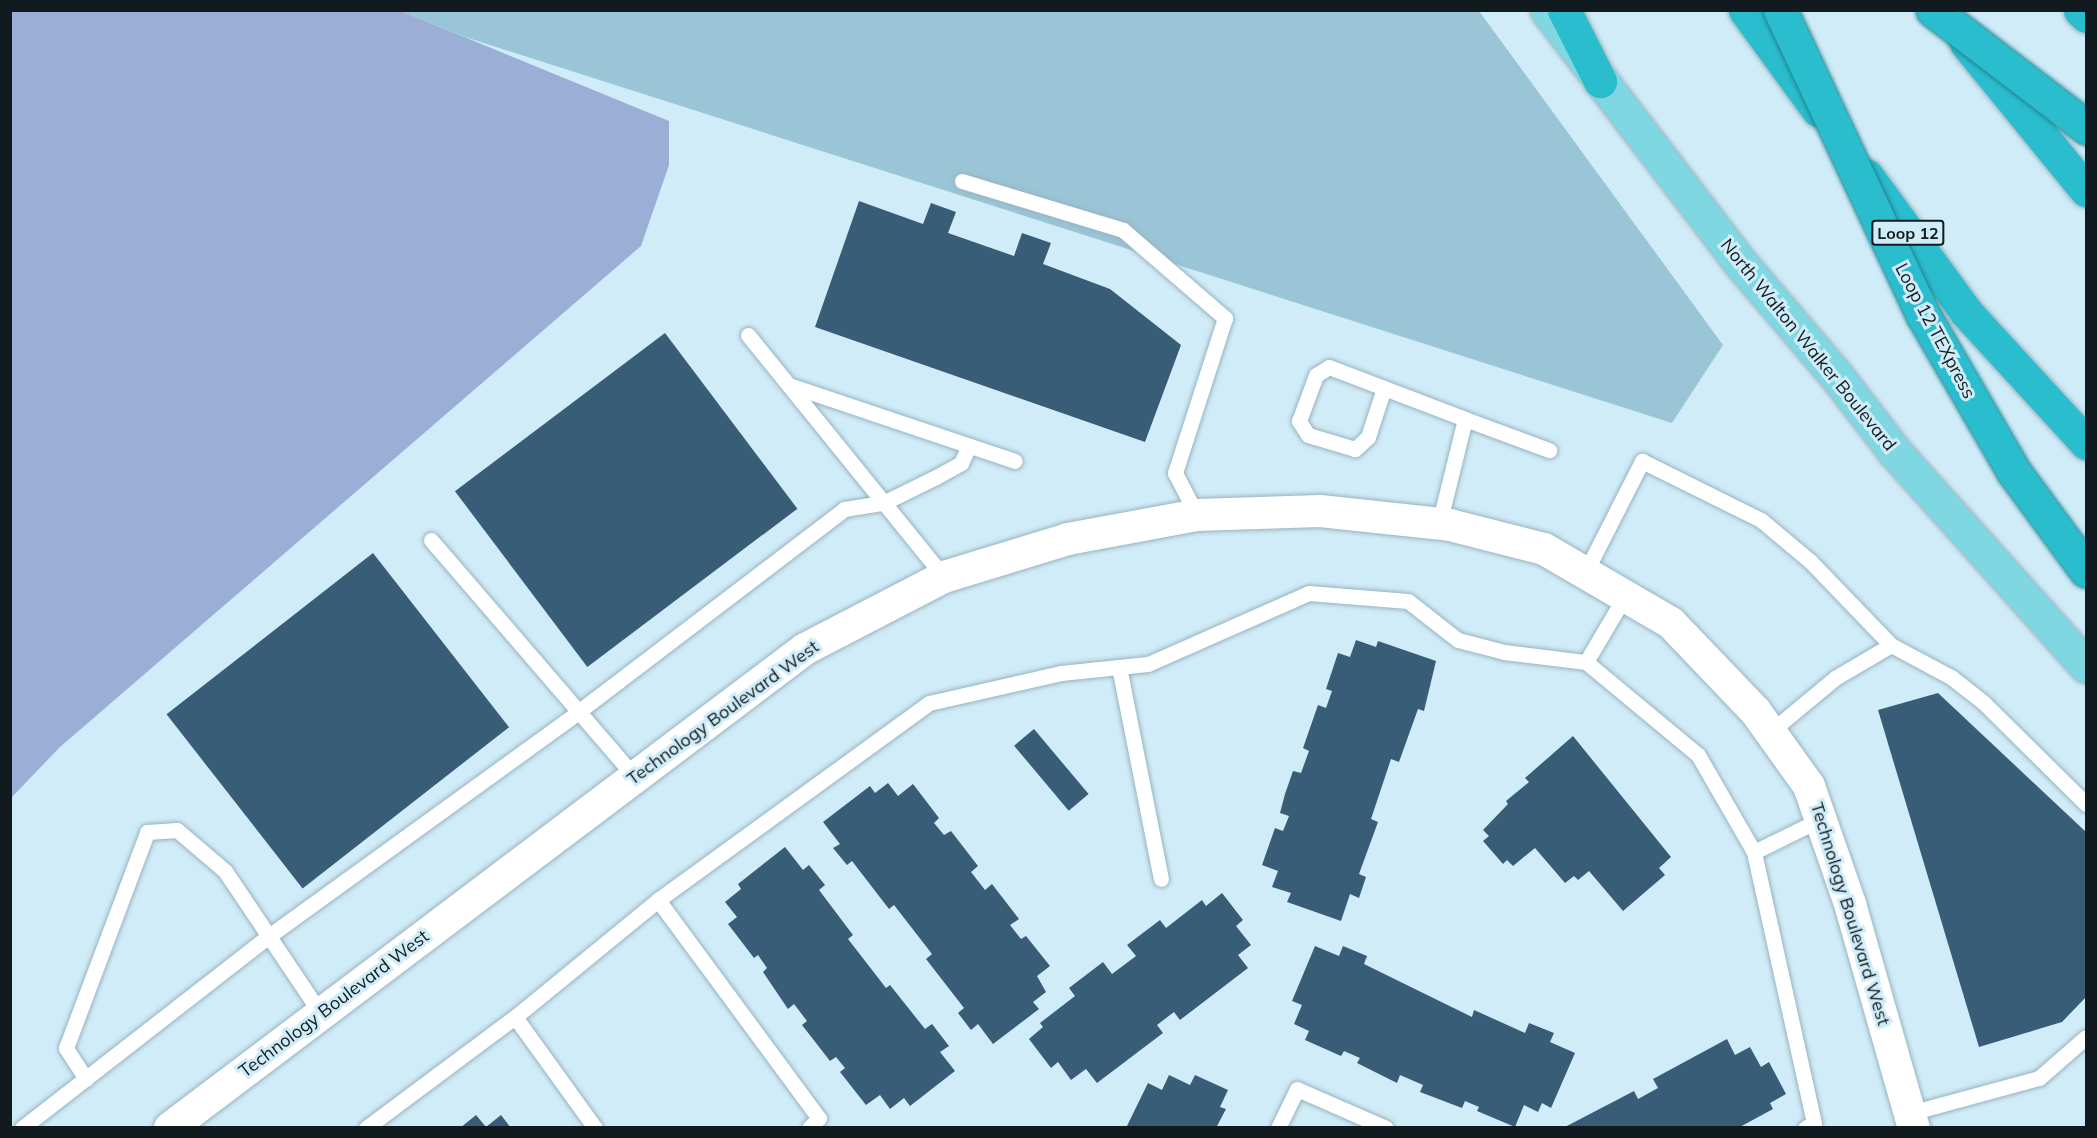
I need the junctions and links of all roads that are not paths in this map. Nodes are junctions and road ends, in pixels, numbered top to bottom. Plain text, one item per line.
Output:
1 (1547, 10) edge
2 (1564, 10) edge
3 (1744, 10) edge
4 (1780, 10) edge
5 (1933, 10) edge
6 (1941, 10) edge
7 (2080, 10) edge
8 (2086, 16) edge
9 (1600, 81) junction
10 (2086, 127) edge
11 (962, 181) dead end
12 (2086, 190) edge
13 (748, 335) dead end
14 (789, 385) junction
15 (1384, 388) junction
16 (1465, 419) junction
17 (2086, 443) edge
18 (969, 446) junction
19 (1549, 450) dead end
20 (1015, 461) dead end
21 (883, 503) junction
22 (1197, 515) junction
23 (1439, 524) junction
24 (431, 540) dead end
25 (2086, 570) edge
26 (1585, 573) junction
27 (944, 577) junction
28 (1625, 596) junction
29 (1891, 645) junction
30 (1586, 662) junction
31 (2086, 666) edge
32 (1119, 667) junction
33 (578, 712) junction
34 (1770, 732) junction
35 (635, 777) junction
36 (2086, 804) edge
37 (1821, 819) junction
38 (1754, 852) junction
39 (1161, 879) dead end
40 (658, 900) junction
41 (269, 936) junction
42 (321, 1014) junction
43 (515, 1017) junction
44 (2086, 1037) edge
45 (86, 1079) junction
46 (1912, 1120) edge
47 (22, 1128) edge
48 (170, 1128) edge
49 (366, 1128) edge
50 (595, 1128) edge
51 (808, 1128) edge
52 (1278, 1128) edge
53 (1386, 1128) edge
54 (1805, 1128) edge

1 - 9 main road, North Walton Walker Boulevard
2 - 9 highway
3 - 17 highway, Loop 12
4 - 25 highway, Loop 12 TEXpress, bridge
5 - 10 highway, bridge
6 - 12 highway
7 - 8 highway
9 - 31 main road, North Walton Walker Boulevard
11 - 22 lane
13 - 14 lane
14 - 18 lane
14 - 21 lane
15 - 15 lane
15 - 16 lane
16 - 19 lane
16 - 23 lane
18 - 20 lane
18 - 21 lane
21 - 27 lane
21 - 33 lane
22 - 23 street, Technology Boulevard West
22 - 27 street, Technology Boulevard West
23 - 26 street, Technology Boulevard West
24 - 33 lane
26 - 28 street, Technology Boulevard West
26 - 29 lane
27 - 35 street, Technology Boulevard West
28 - 30 lane
28 - 34 street, Technology Boulevard West
29 - 34 lane
29 - 36 lane
30 - 32 lane
30 - 38 lane
32 - 39 lane
32 - 40 lane
33 - 35 lane
33 - 41 lane
34 - 37 street, Technology Boulevard West
35 - 42 street, Technology Boulevard West
37 - 38 lane
37 - 46 street, Technology Boulevard West
38 - 54 lane
40 - 43 lane
40 - 51 lane
41 - 42 lane
41 - 45 lane
41 - 45 lane
42 - 48 street, Technology Boulevard West
43 - 49 lane
43 - 50 lane
44 - 46 lane
45 - 47 lane
52 - 53 lane

